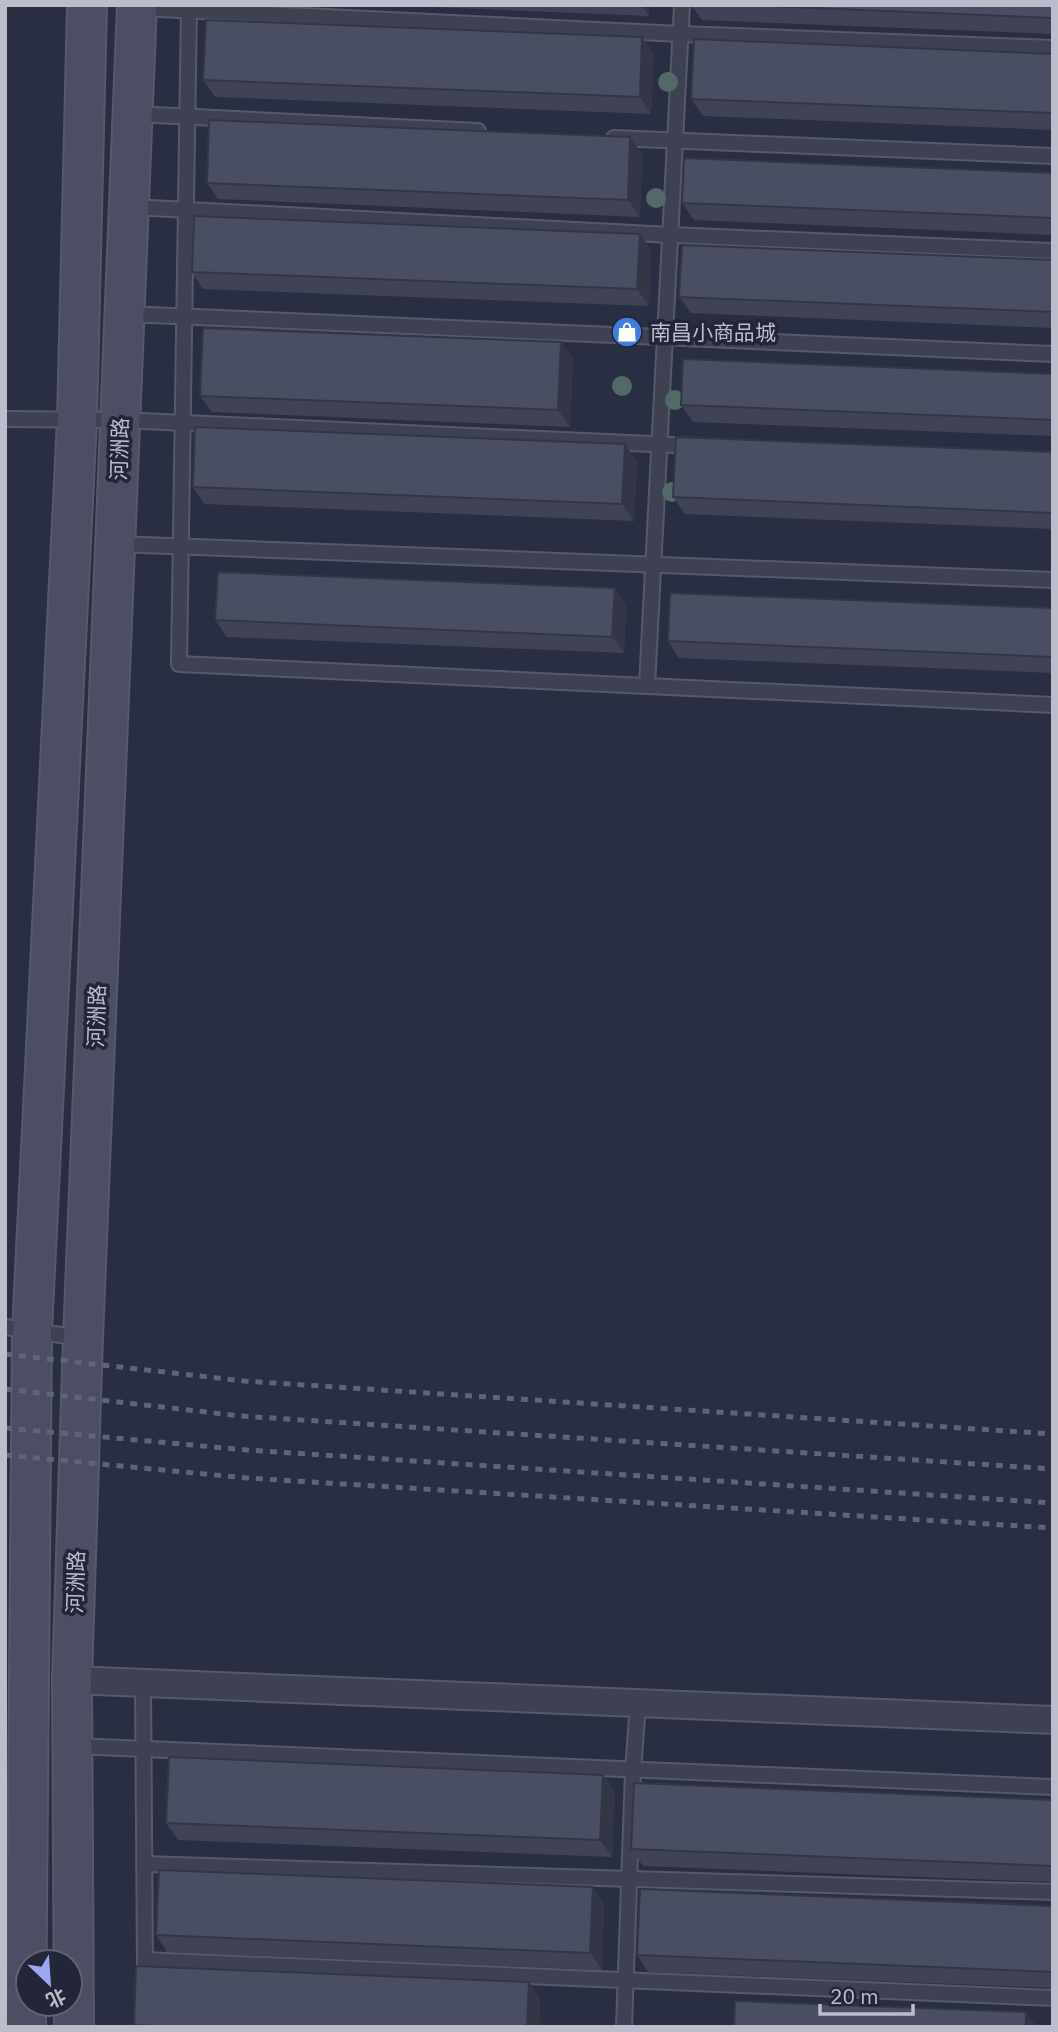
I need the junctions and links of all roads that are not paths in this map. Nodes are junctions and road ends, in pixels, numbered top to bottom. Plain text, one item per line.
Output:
1 (87, 5) edge
2 (682, 5) edge
3 (137, 6) edge
4 (189, 8) edge
5 (681, 34) junction
6 (1053, 48) edge
7 (133, 114) junction
8 (188, 117) junction
9 (494, 132) edge
10 (606, 138) edge
11 (676, 141) junction
12 (1053, 156) edge
13 (129, 207) junction
14 (186, 211) junction
15 (671, 235) junction
16 (1053, 251) edge
17 (125, 314) junction
18 (184, 316) junction
19 (666, 338) junction
20 (1053, 354) edge
21 (5, 419) edge
22 (77, 420) junction
23 (120, 420) junction
24 (183, 423) junction
25 (660, 444) junction
26 (715, 446) edge
27 (115, 544) junction
28 (181, 546) junction
29 (654, 566) junction
30 (1053, 580) edge
31 (648, 686) junction
32 (1053, 705) edge
33 (18, 1329) edge
34 (83, 1338) junction
35 (72, 1680) junction
36 (143, 1682) junction
37 (638, 1703) junction
38 (1053, 1720) edge
39 (72, 1745) junction
40 (143, 1748) junction
41 (633, 1771) junction
42 (1053, 1787) edge
43 (144, 1864) junction
44 (630, 1879) junction
45 (1053, 1892) edge
46 (145, 1960) junction
47 (626, 1980) junction
48 (145, 1987) edge
49 (1053, 1998) edge
50 (26, 2027) edge
51 (74, 2027) edge
52 (624, 2027) edge

1 - 22 main road
2 - 5 lane
3 - 4 lane
3 - 7 main road, 河洲路
4 - 5 lane
4 - 8 lane
5 - 6 lane
5 - 11 lane
7 - 8 lane
7 - 13 main road, 河洲路
8 - 9 lane
8 - 14 lane
10 - 11 lane
11 - 12 lane
11 - 15 lane
13 - 14 lane
13 - 17 main road, 河洲路
14 - 15 lane
14 - 18 lane
15 - 16 lane
15 - 19 lane
17 - 18 lane
17 - 23 main road, 河洲路
18 - 19 lane
18 - 24 lane
19 - 20 lane
19 - 25 lane
21 - 22 lane
22 - 23 lane
22 - 33 main road
23 - 24 lane
23 - 27 main road, 河洲路
24 - 25 lane
24 - 28 lane
25 - 26 lane
25 - 29 lane
27 - 28 lane
27 - 34 main road, 河洲路
28 - 29 lane
28 - 31 lane
29 - 30 lane
29 - 31 lane
31 - 32 lane
33 - 34 lane
33 - 50 main road
34 - 35 main road, 河洲路
35 - 36 street
35 - 39 main road, 河洲路
36 - 37 street
36 - 40 lane
37 - 38 street
37 - 41 lane
39 - 40 lane
39 - 51 main road, 河洲路
40 - 41 lane
40 - 43 lane
41 - 42 lane
41 - 44 lane
43 - 44 lane
43 - 46 lane
44 - 45 lane
44 - 47 lane
46 - 47 lane
46 - 48 lane
47 - 49 lane
47 - 52 lane

